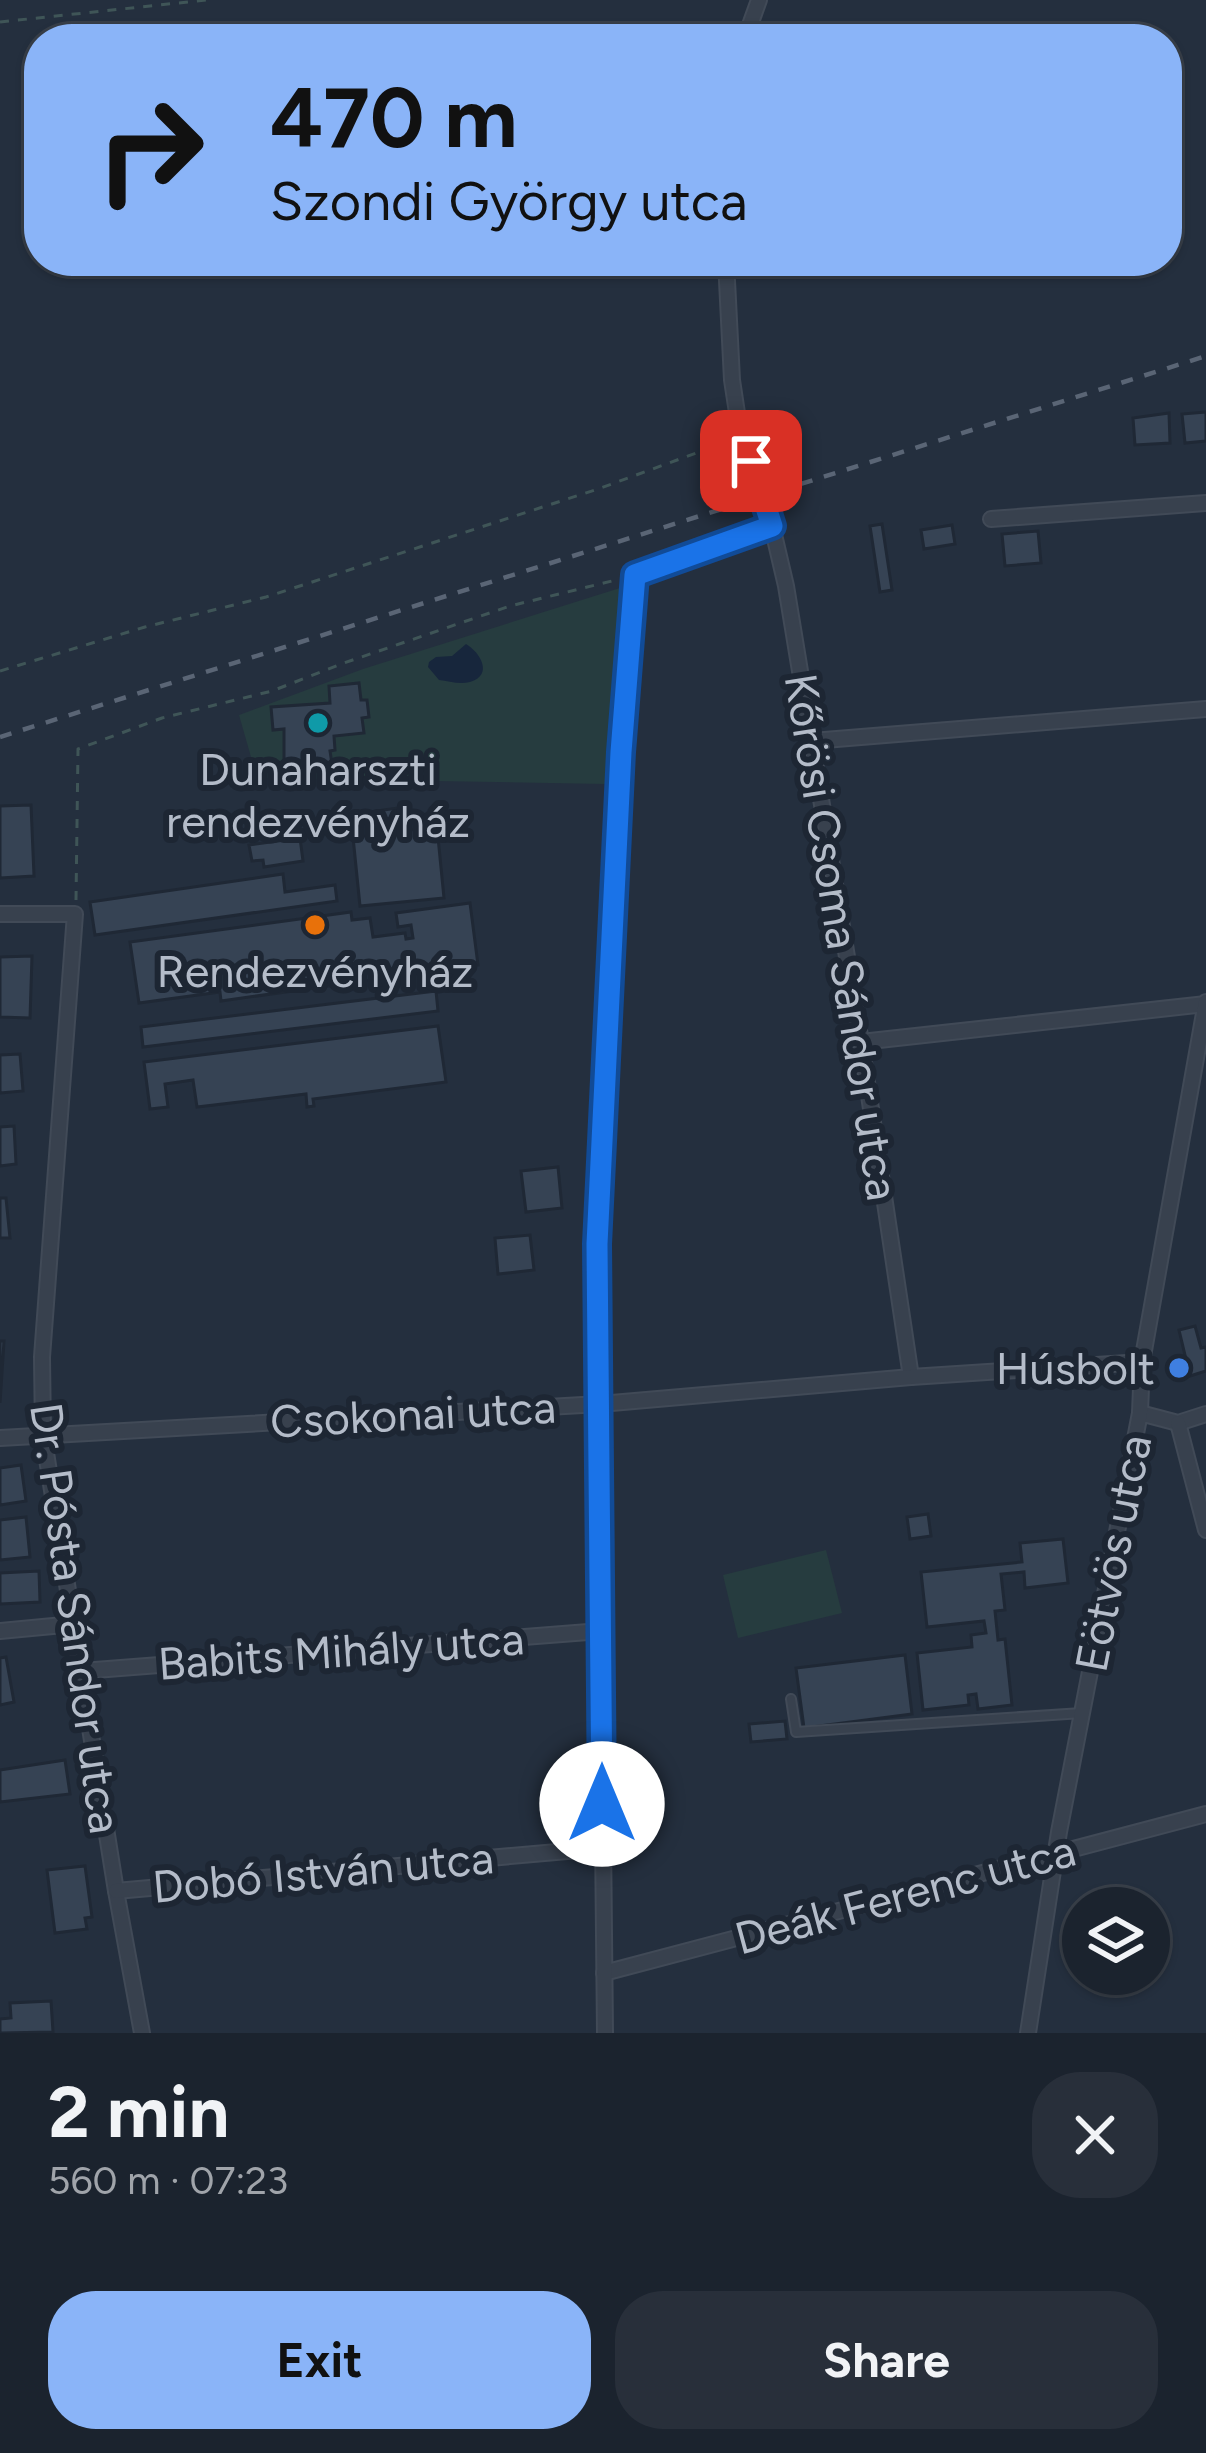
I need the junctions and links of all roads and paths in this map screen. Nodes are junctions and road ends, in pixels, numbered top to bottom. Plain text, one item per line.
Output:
1 (206, 0) edge
2 (0, 22) edge
3 (726, 276) edge
4 (742, 436) junction
5 (1206, 503) edge
6 (992, 519) dead end
7 (772, 526) junction
8 (635, 575) junction
9 (0, 670) edge
10 (1206, 709) edge
11 (812, 740) junction
12 (0, 914) edge
13 (75, 914) junction
14 (1206, 1004) edge
15 (861, 1042) junction
16 (1142, 1363) junction
17 (911, 1377) junction
18 (600, 1404) junction
19 (1140, 1414) junction
20 (1206, 1414) edge
21 (1178, 1423) junction
22 (43, 1434) junction
23 (0, 1438) edge
24 (1206, 1530) edge
25 (74, 1624) junction
26 (0, 1631) edge
27 (601, 1631) junction
28 (82, 1671) junction
29 (791, 1699) dead end
30 (1083, 1713) junction
31 (1206, 1814) edge
32 (602, 1848) junction
33 (1057, 1855) junction
34 (116, 1891) junction
35 (604, 1972) junction
36 (142, 2033) edge
37 (605, 2033) edge
38 (1028, 2033) edge

1 - 2 path
3 - 4 street, Kőrösi Csoma Sándor utca
4 - 7 street, Kőrösi Csoma Sándor utca
4 - 9 path
5 - 6 street
7 - 8 street
7 - 11 street, Kőrösi Csoma Sándor utca
8 - 13 path
8 - 18 street
10 - 11 street
11 - 15 street, Kőrösi Csoma Sándor utca
12 - 13 street
13 - 22 street, Dr. Pósta Sándor utca
14 - 15 street
14 - 16 street, Eötvös utca
15 - 17 street, Kőrösi Csoma Sándor utca
16 - 17 street, Csokonai utca
16 - 19 street, Eötvös utca
17 - 18 street, Csokonai utca
18 - 22 street, Csokonai utca
18 - 27 street
19 - 21 street
19 - 30 street, Eötvös utca
20 - 21 street
21 - 24 street
22 - 23 street, Csokonai utca
22 - 25 street, Dr. Pósta Sándor utca
25 - 26 street
25 - 28 street, Dr. Pósta Sándor utca
27 - 28 street, Babits Mihály utca
27 - 32 street
28 - 34 street, Dr. Pósta Sándor utca
29 - 30 lane
30 - 33 street, Eötvös utca
31 - 33 street, Deák Ferenc utca
32 - 34 street, Dobó István utca
32 - 35 street
33 - 35 street, Deák Ferenc utca
33 - 38 street, Eötvös utca
34 - 36 street, Dr. Pósta Sándor utca
35 - 37 street

